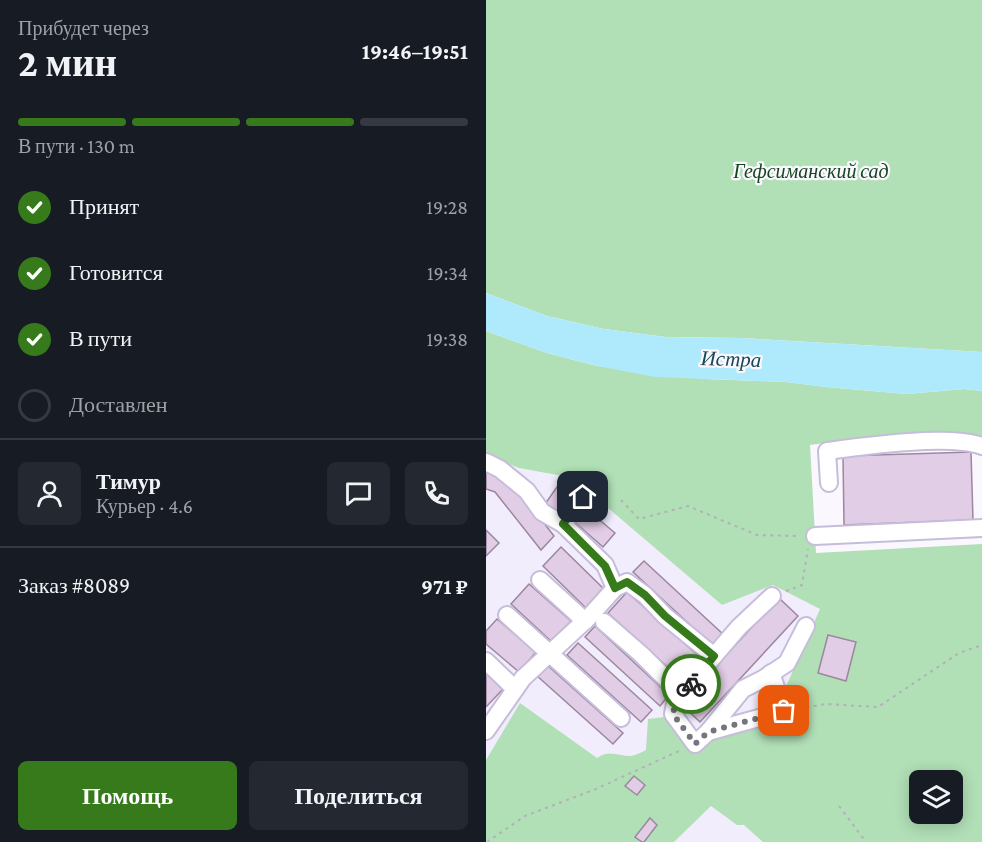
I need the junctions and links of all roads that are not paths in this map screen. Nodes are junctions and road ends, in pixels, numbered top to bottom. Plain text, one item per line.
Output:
1 (982, 446) edge
2 (486, 462) edge
3 (829, 483) dead end
4 (583, 497) dead end
5 (563, 524) junction
6 (982, 528) edge
7 (812, 536) road end
8 (540, 580) dead end
9 (615, 588) junction
10 (772, 596) road end
11 (507, 615) dead end
12 (585, 621) junction
13 (604, 622) dead end
14 (806, 626) dead end
15 (549, 654) junction
16 (714, 656) junction
17 (486, 661) edge
18 (771, 673) junction
19 (515, 689) junction
20 (681, 694) junction
21 (621, 718) dead end
22 (486, 731) edge
23 (708, 732) junction

1 - 3 lane
2 - 5 lane
4 - 5 lane
5 - 9 lane
6 - 7 lane
8 - 12 lane
9 - 12 lane
9 - 16 lane
10 - 16 lane
11 - 15 lane
12 - 15 lane
13 - 20 lane
14 - 18 lane
15 - 19 lane
15 - 21 lane
16 - 20 lane
17 - 19 lane
18 - 23 lane
18 - 23 lane
19 - 22 lane
20 - 23 lane

